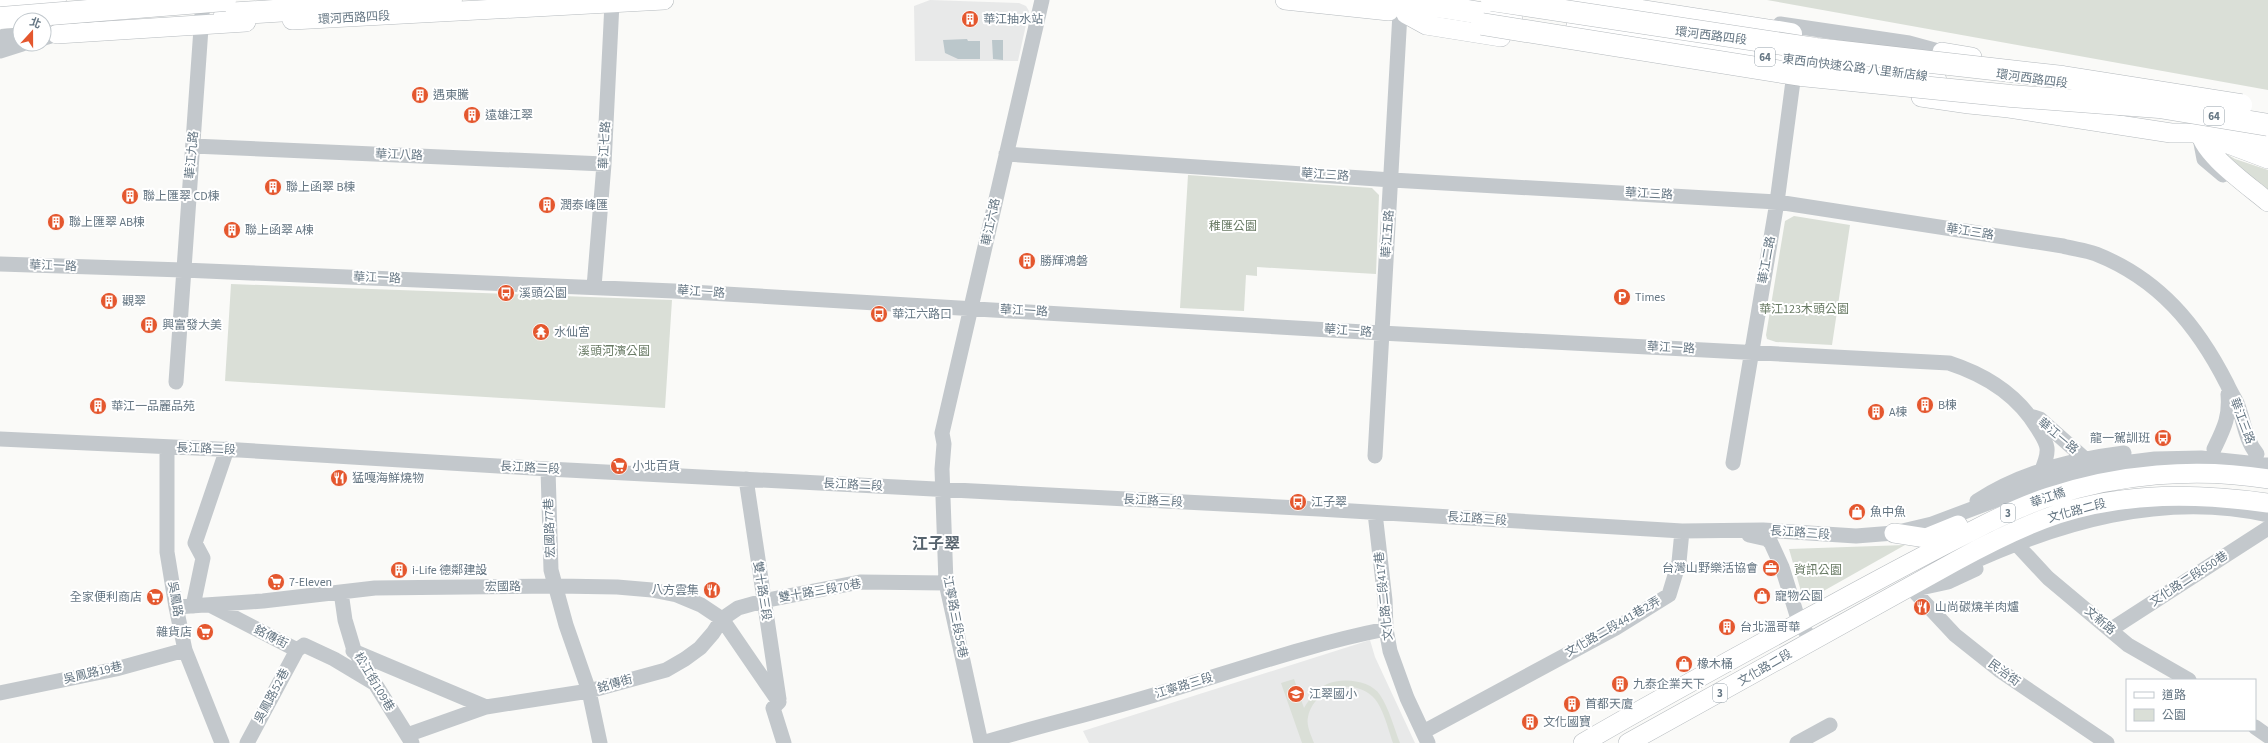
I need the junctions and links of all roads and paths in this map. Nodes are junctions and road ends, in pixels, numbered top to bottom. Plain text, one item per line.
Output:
1 (12, 0) edge
2 (55, 0) edge
3 (180, 0) edge
4 (203, 0) edge
5 (224, 0) edge
6 (451, 0) edge
7 (664, 0) edge
8 (1042, 0) edge
9 (1285, 0) edge
10 (1372, 0) edge
11 (1433, 0) edge
12 (1492, 0) edge
13 (1570, 0) edge
14 (1619, 0) edge
15 (0, 1) edge
16 (612, 3) junction
17 (0, 5) edge
18 (1403, 13) junction
19 (0, 14) edge
20 (0, 18) edge
21 (203, 24) junction
22 (52, 35) edge
23 (12, 36) edge
24 (0, 37) edge
25 (12, 47) edge
26 (0, 51) edge
27 (1942, 52) junction
28 (1793, 81) junction
29 (1834, 82) junction
30 (2159, 106) junction
31 (2201, 110) junction
32 (2268, 110) edge
33 (2268, 126) edge
34 (2199, 133) junction
35 (2268, 143) edge
36 (193, 146) junction
37 (1006, 154) junction
38 (2268, 159) edge
39 (604, 164) junction
40 (1392, 180) junction
41 (2268, 197) edge
42 (1777, 202) junction
43 (2268, 202) edge
44 (2268, 212) edge
45 (0, 264) edge
46 (183, 270) junction
47 (594, 287) junction
48 (973, 308) junction
49 (1381, 333) junction
50 (1750, 352) junction
51 (176, 382) dead end
52 (2228, 387) junction
53 (2031, 416) junction
54 (0, 439) edge
55 (944, 444) joint
56 (167, 447) junction
57 (2214, 449) junction
58 (227, 450) junction
59 (2262, 455) edge
60 (1375, 456) dead end
61 (2084, 458) junction
62 (1733, 463) dead end
63 (2268, 465) edge
64 (548, 469) junction
65 (2041, 472) junction
66 (2207, 473) junction
67 (746, 479) junction
68 (2268, 480) edge
69 (943, 490) junction
70 (1060, 496) joint
71 (2268, 503) edge
72 (1375, 512) junction
73 (1950, 516) junction
74 (2268, 516) edge
75 (2268, 525) edge
76 (2268, 528) edge
77 (1682, 531) junction
78 (1735, 532) junction
79 (1894, 533) junction
80 (1840, 536) junction
81 (2020, 548) junction
82 (1782, 567) junction
83 (946, 583) junction
84 (557, 586) junction
85 (1907, 590) junction
86 (341, 592) junction
87 (763, 601) junction
88 (209, 605) junction
89 (192, 606) junction
90 (176, 607) junction
91 (1828, 608) joint
92 (722, 619) junction
93 (1799, 622) junction
94 (1386, 629) junction
95 (2110, 630) junction
96 (1812, 641) junction
97 (185, 650) junction
98 (297, 650) junction
99 (354, 650) junction
100 (334, 659) junction
101 (2187, 679) edge
102 (374, 683) junction
103 (590, 691) junction
104 (0, 693) edge
105 (779, 702) junction
106 (486, 707) junction
107 (1830, 725) dead end
108 (2256, 728) edge
109 (2268, 736) edge
110 (1426, 737) edge
111 (409, 739) edge
112 (222, 743) edge
113 (247, 743) edge
114 (600, 743) edge
115 (784, 743) edge
116 (982, 743) edge
117 (1583, 743) edge
118 (1628, 743) edge
119 (1797, 743) edge
120 (2107, 743) edge

1 - 15 street
2 - 17 highway
3 - 19 main road
4 - 21 street, 華江九路
5 - 20 highway, bridge
6 - 20 highway, bridge
7 - 16 main road, 環河西路四段
8 - 37 street, 華江六路
9 - 18 main road, 環河西路四段
10 - 30 highway, 東西向快速公路 八里新店線 / 64, bridge
11 - 31 main road, 環河西路四段
12 - 32 highway, 東西向快速公路 八里新店線 / 64, bridge
13 - 27 highway
14 - 27 street, 環河西路四段
16 - 21 main road, 環河西路四段
16 - 39 street, 華江七路
18 - 28 main road, 環河西路四段
18 - 29 main road, 環河西路四段
18 - 30 highway, bridge
18 - 40 street, 華江五路
21 - 22 main road, 環河西路四段
21 - 36 street, 華江九路
23 - 24 street
25 - 26 street
27 - 31 main road, 環河西路四段
28 - 29 main road, 環河西路四段
28 - 42 street, 華江二路
29 - 34 main road, 環河西路四段
30 - 33 highway, 東西向快速公路 八里新店線 / 64, bridge
31 - 33 main road, 環河西路四段
31 - 34 main road
34 - 35 highway
34 - 38 main road, 環河西路四段
34 - 41 street
34 - 43 main road
34 - 44 street
36 - 39 street, 華江八路
36 - 46 street, 華江九路
37 - 40 street, 華江三路
37 - 48 street, 華江六路
39 - 47 street, 華江七路
40 - 42 street, 華江三路
40 - 49 street, 華江五路
42 - 50 street, 華江二路
42 - 52 street, 華江三路
45 - 46 street, 華江一路
46 - 47 street, 華江一路
46 - 51 street, 華江九路
47 - 48 street, 華江一路
48 - 49 street, 華江一路
48 - 55 street, 華江六路
49 - 50 street, 華江一路
49 - 60 street, 華江五路
50 - 53 street, 華江一路
50 - 62 street, 華江二路
52 - 57 street, 華江三路
52 - 59 street, 華江三路
53 - 61 street, 華江一路
53 - 65 street, 華江一路
54 - 56 street, 長江路二段
55 - 69 street, 江寧路三段55巷
56 - 58 street, 長江路二段
56 - 90 street, 吳鳳路
57 - 59 street
57 - 61 street
58 - 64 street, 長江路二段
58 - 89 street, 吳鳳路
61 - 65 street
63 - 73 street
64 - 67 street, 長江路二段
64 - 84 street, 宏國路77巷
65 - 73 street
66 - 68 main road, 華江橋 / 3
66 - 79 main road
66 - 91 main road, 華江橋 / 3
67 - 69 street, 長江路二段
67 - 87 street, 雙十路三段
69 - 70 street, 長江路二段
69 - 83 street, 江寧路三段55巷
70 - 72 street, 長江路三段
71 - 85 main road, 文化路二段 / 3
72 - 77 street, 長江路三段
72 - 94 street, 文化路二段417巷
73 - 79 street, 長江路三段
74 - 85 street
75 - 81 street, 文化路二段
76 - 95 street, 文化路二段650巷
77 - 78 street, 長江路三段
77 - 110 street, 文化路二段441巷2弄
78 - 80 street, 長江路三段
78 - 82 street
79 - 80 street, 長江路三段
80 - 82 street
81 - 85 street, 文化路二段
81 - 95 street, 文新路
82 - 93 street
83 - 87 street, 雙十路三段70巷
83 - 116 street, 江寧路三段55巷
84 - 86 street, 宏國路
84 - 92 street, 宏國路
84 - 103 street, 宏國路77巷
85 - 96 main road, 文化路二段 / 3
85 - 120 street, 民治街
86 - 88 street, 宏國路
86 - 99 street, 松江街109巷
87 - 92 street, 雙十路三段70巷
87 - 105 street, 雙十路三段
88 - 89 street, 宏國路
88 - 98 street, 銘傳街
89 - 90 street, 宏國路
90 - 97 street, 吳鳳路
91 - 93 main road, 文化路二段 / 3
92 - 103 street, 銘傳街
92 - 105 street, 宏國路
93 - 96 street
93 - 117 main road, 文化路二段 / 3
94 - 110 street, 文化路二段417巷
94 - 116 street, 江寧路三段
95 - 101 street, 文新路
96 - 118 main road, 文化路二段 / 3
97 - 104 street, 吳鳳路19巷
97 - 112 street, 吳鳳路
98 - 100 street, 銘傳街
98 - 113 street, 吳鳳路52巷
99 - 100 street
99 - 102 street, 松江街109巷
99 - 106 street
100 - 102 street, 銘傳街
102 - 111 street, 松江街109巷
103 - 106 street, 銘傳街
103 - 114 street, 宏國路77巷
105 - 115 street, 雙十路三段
106 - 111 street, 銘傳街
107 - 119 street
108 - 109 street

